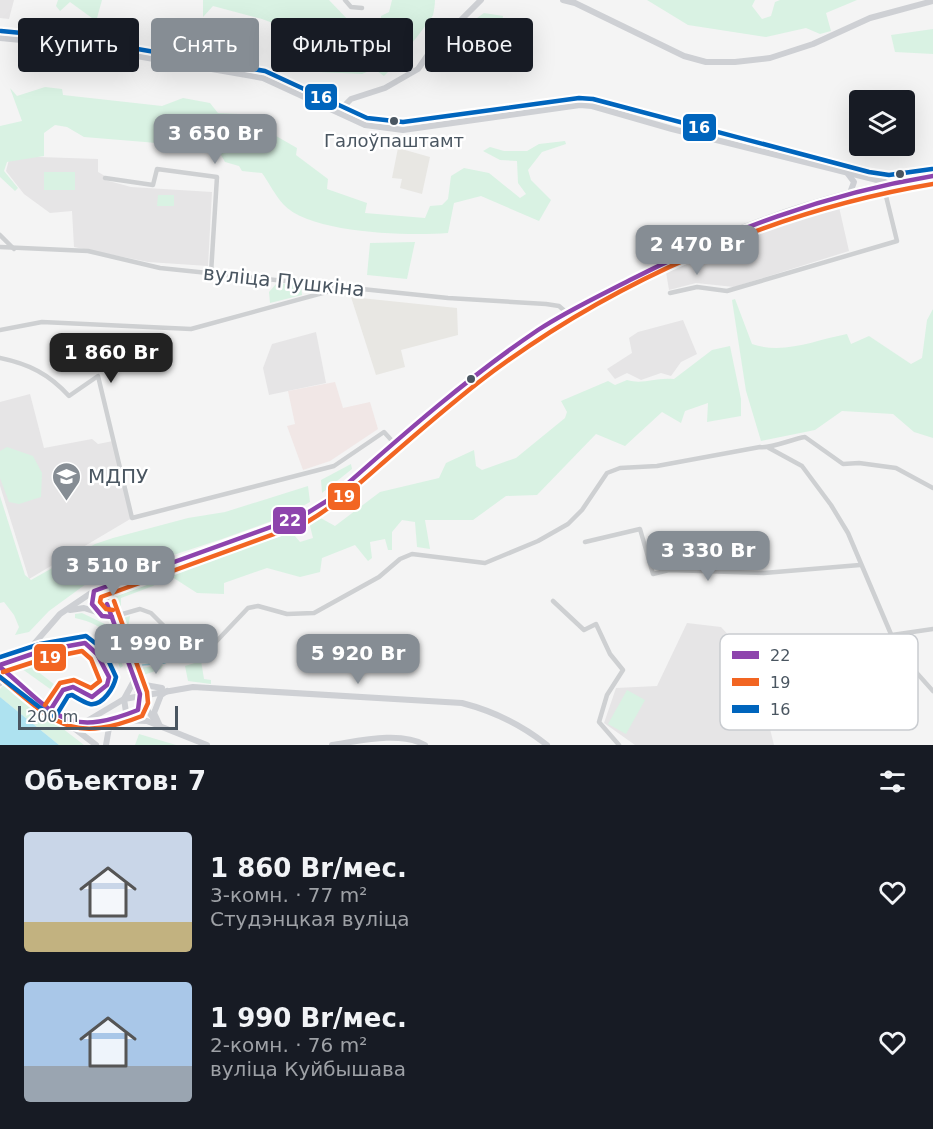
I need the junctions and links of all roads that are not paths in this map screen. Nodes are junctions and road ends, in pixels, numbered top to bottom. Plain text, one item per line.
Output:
1 (345, 0) edge
2 (481, 0) edge
3 (563, 0) edge
4 (933, 1) edge
5 (576, 2) edge
6 (362, 8) dead end
7 (0, 38) edge
8 (339, 111) junction
9 (848, 174) junction
10 (933, 176) edge
11 (105, 177) dead end
12 (886, 184) junction
13 (848, 195) junction
14 (0, 235) edge
15 (0, 247) edge
16 (14, 249) junction
17 (211, 273) junction
18 (344, 287) junction
19 (670, 293) dead end
20 (567, 313) junction
21 (0, 330) edge
22 (0, 358) edge
23 (394, 443) junction
24 (768, 448) junction
25 (933, 488) edge
26 (585, 542) dead end
27 (860, 565) junction
28 (111, 583) junction
29 (94, 591) junction
30 (553, 601) dead end
31 (60, 614) junction
32 (102, 616) junction
33 (112, 617) junction
34 (933, 629) edge
35 (892, 634) edge
36 (899, 634) edge
37 (0, 667) edge
38 (918, 674) edge
39 (135, 679) junction
40 (0, 683) edge
41 (172, 688) junction
42 (933, 691) edge
43 (140, 694) junction
44 (124, 699) junction
45 (141, 702) junction
46 (131, 713) junction
47 (60, 716) junction
48 (96, 718) junction
49 (113, 721) junction
50 (91, 726) junction
51 (161, 726) junction
52 (93, 743) edge
53 (358, 743) edge
54 (106, 745) edge
55 (207, 745) edge
56 (332, 745) edge
57 (425, 745) edge
58 (548, 745) edge
59 (619, 745) edge

1 - 6 street
2 - 8 main road
3 - 5 main road
4 - 5 main road
7 - 8 main road
8 - 9 main road
9 - 12 main road
9 - 13 main road
10 - 12 main road
11 - 17 street
12 - 13 main road
12 - 19 street
13 - 20 main road
14 - 16 street
15 - 16 street, вуліца Пушкіна
16 - 17 street, вуліца Пушкіна
17 - 18 street, вуліца Пушкіна
18 - 20 street, вуліца Пушкіна
18 - 21 street
20 - 23 main road
22 - 23 street
23 - 28 main road
24 - 25 street
24 - 27 street
24 - 33 street
26 - 27 street
27 - 35 street
28 - 29 main road
28 - 33 main road
29 - 31 main road
29 - 32 main road
29 - 33 main road
30 - 59 street
31 - 32 main road
31 - 40 main road
32 - 33 main road
33 - 39 main road
34 - 36 street
37 - 47 main road
38 - 42 street
39 - 41 main road
39 - 43 main road
39 - 44 main road
41 - 43 main road
41 - 51 main road
41 - 58 main road
43 - 44 main road
43 - 45 main road
44 - 46 main road
44 - 48 main road
45 - 46 main road
45 - 51 main road
46 - 49 main road
47 - 48 main road
47 - 50 main road
47 - 52 main road
48 - 50 main road
49 - 50 main road
49 - 51 main road
49 - 54 main road
50 - 52 main road
51 - 55 main road
53 - 56 main road
53 - 57 main road

